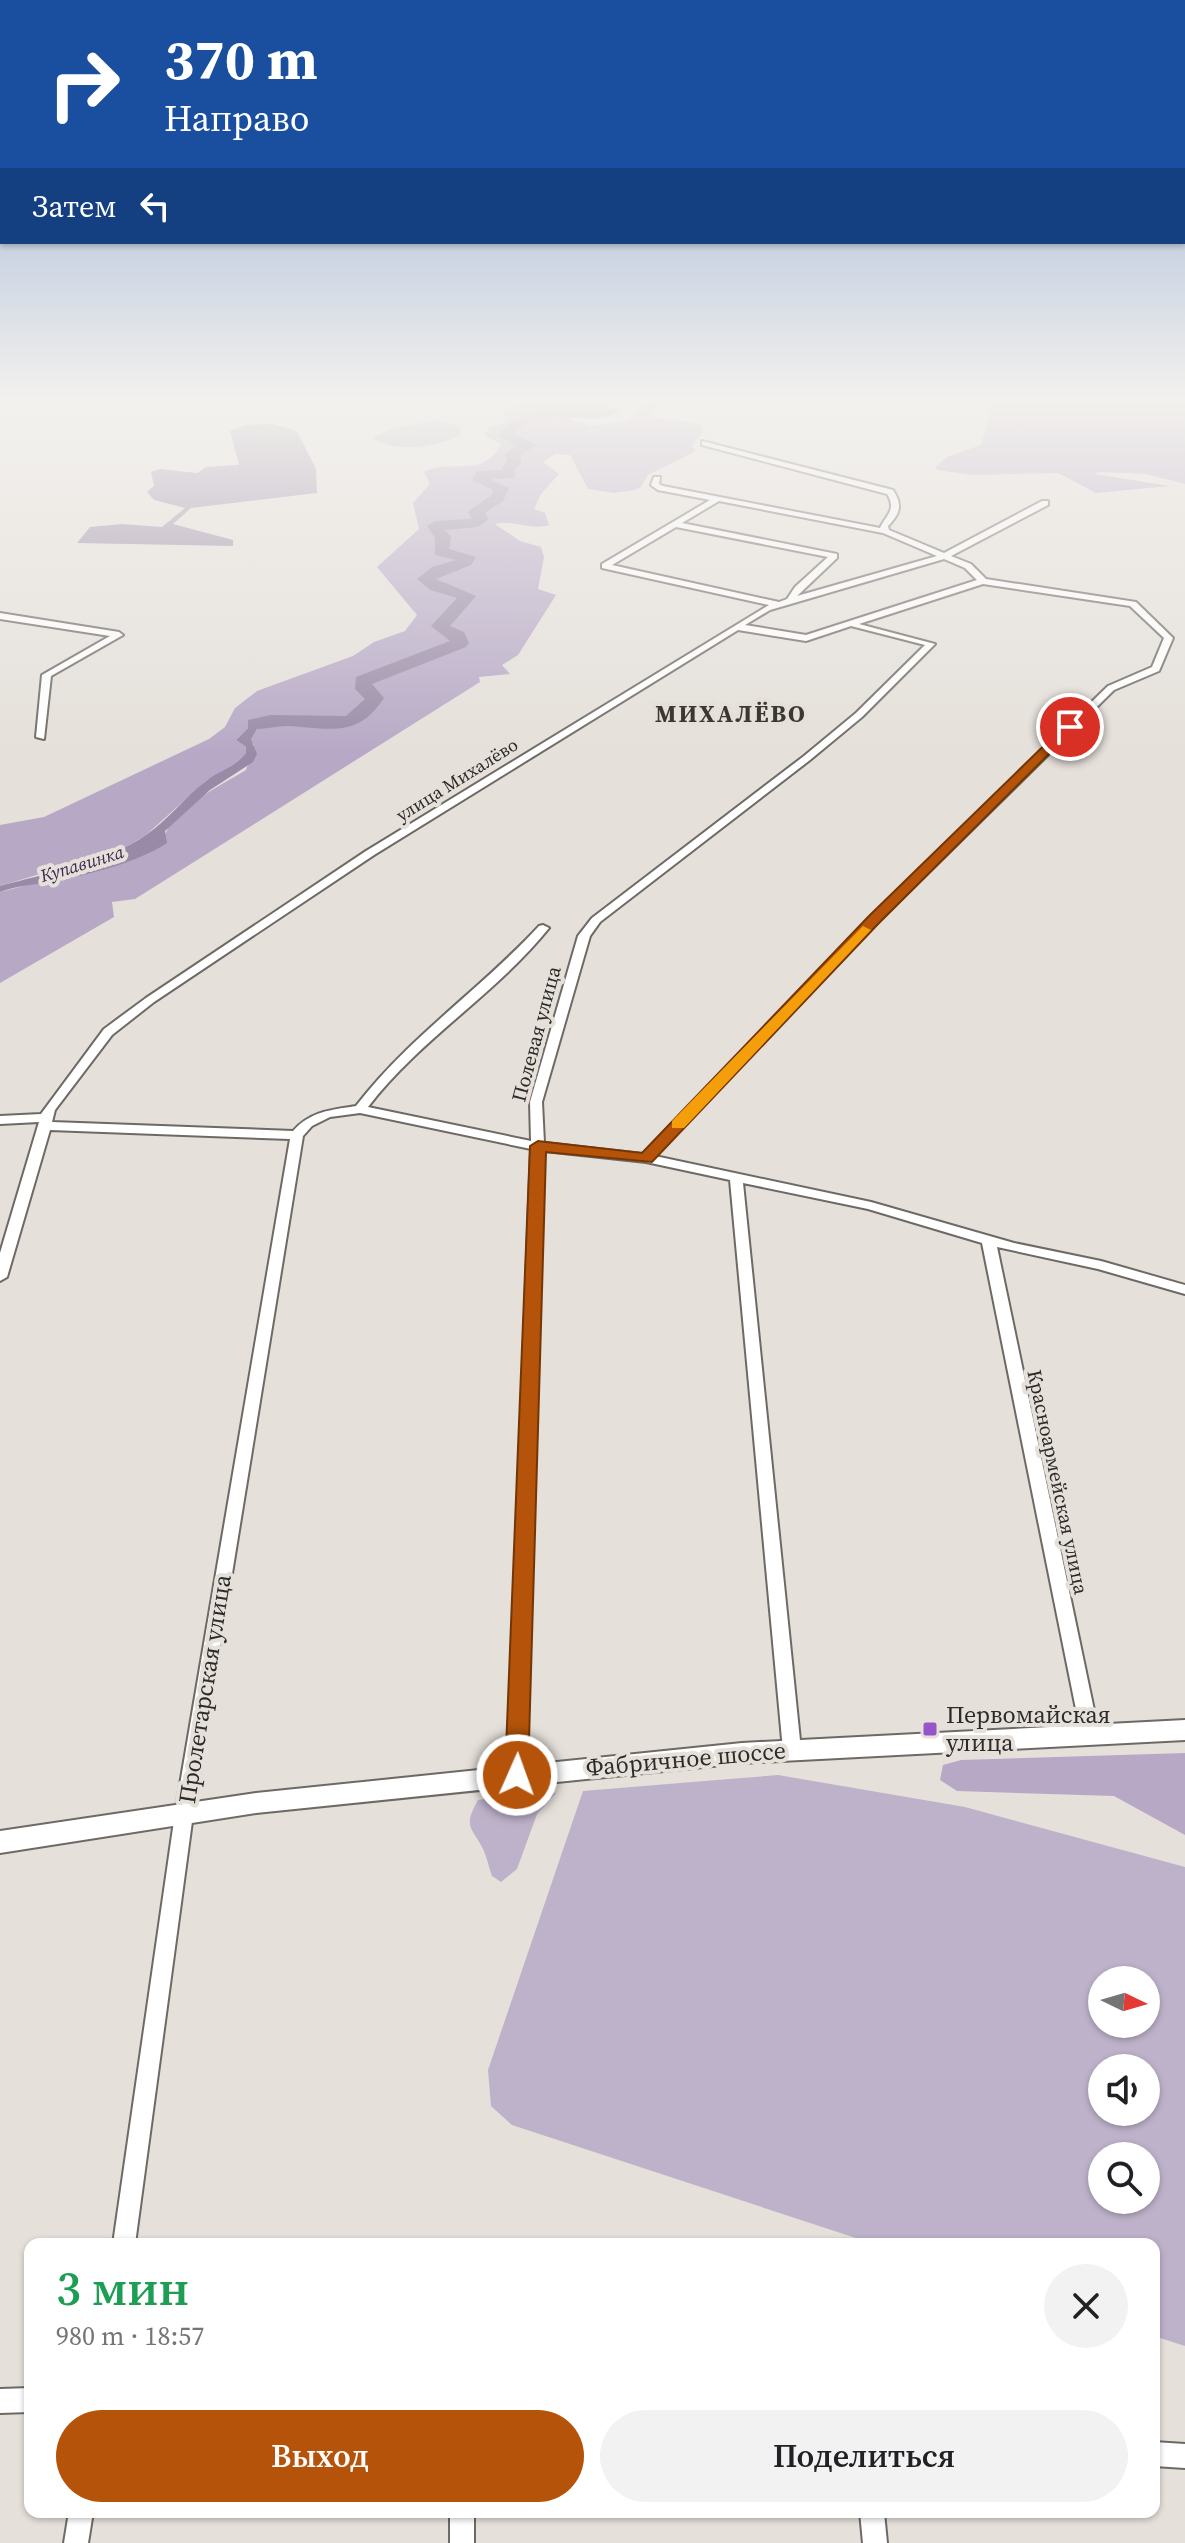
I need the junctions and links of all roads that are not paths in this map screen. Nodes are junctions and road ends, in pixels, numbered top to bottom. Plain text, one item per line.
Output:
1 (685, 518) edge
2 (815, 518) edge
3 (894, 518) edge
4 (1017, 518) edge
5 (674, 524) junction
6 (885, 531) junction
7 (942, 557) junction
8 (983, 581) junction
9 (786, 602) junction
10 (0, 616) edge
11 (852, 625) junction
12 (738, 627) junction
13 (41, 737) dead end
14 (543, 928) dead end
15 (360, 1109) junction
16 (0, 1120) edge
17 (45, 1122) junction
18 (297, 1135) junction
19 (538, 1146) junction
20 (646, 1158) junction
21 (736, 1178) junction
22 (988, 1239) junction
23 (0, 1277) edge
24 (1185, 1290) edge
25 (1185, 1730) edge
26 (1090, 1734) junction
27 (792, 1750) junction
28 (517, 1775) junction
29 (184, 1814) junction
30 (0, 1842) edge
31 (125, 2238) edge
32 (24, 2400) edge
33 (0, 2401) edge
34 (1160, 2454) edge
35 (1185, 2456) edge
36 (80, 2518) edge
37 (462, 2518) edge
38 (873, 2518) edge
39 (76, 2543) edge
40 (462, 2543) edge
41 (875, 2543) edge

1 - 5 street
2 - 6 street
3 - 6 street
4 - 7 street, улица Михалёво
5 - 9 street
5 - 9 street
6 - 7 street
7 - 8 street
7 - 9 street, улица Михалёво
8 - 11 street, Полевая улица
8 - 20 street
9 - 12 street, улица Михалёво
10 - 13 street
11 - 12 street, Полевая улица
11 - 19 street, Полевая улица
12 - 17 street, улица Михалёво
14 - 15 street
15 - 18 street
15 - 19 street
16 - 17 street
17 - 18 street
17 - 23 street, улица Михалёво
18 - 29 street, Пролетарская улица
19 - 20 street
19 - 28 street, Полевая улица
20 - 21 street
21 - 22 street
21 - 27 street
22 - 24 street
22 - 26 street, Красноармейская улица
25 - 26 main road, Фабричное шоссе
26 - 27 main road, Фабричное шоссе
27 - 28 main road, Фабричное шоссе
28 - 29 main road, Фабричное шоссе
29 - 30 main road, Фабричное шоссе
29 - 31 street, Пролетарская улица
32 - 33 street
34 - 35 street
36 - 39 street
37 - 40 street
38 - 41 street

